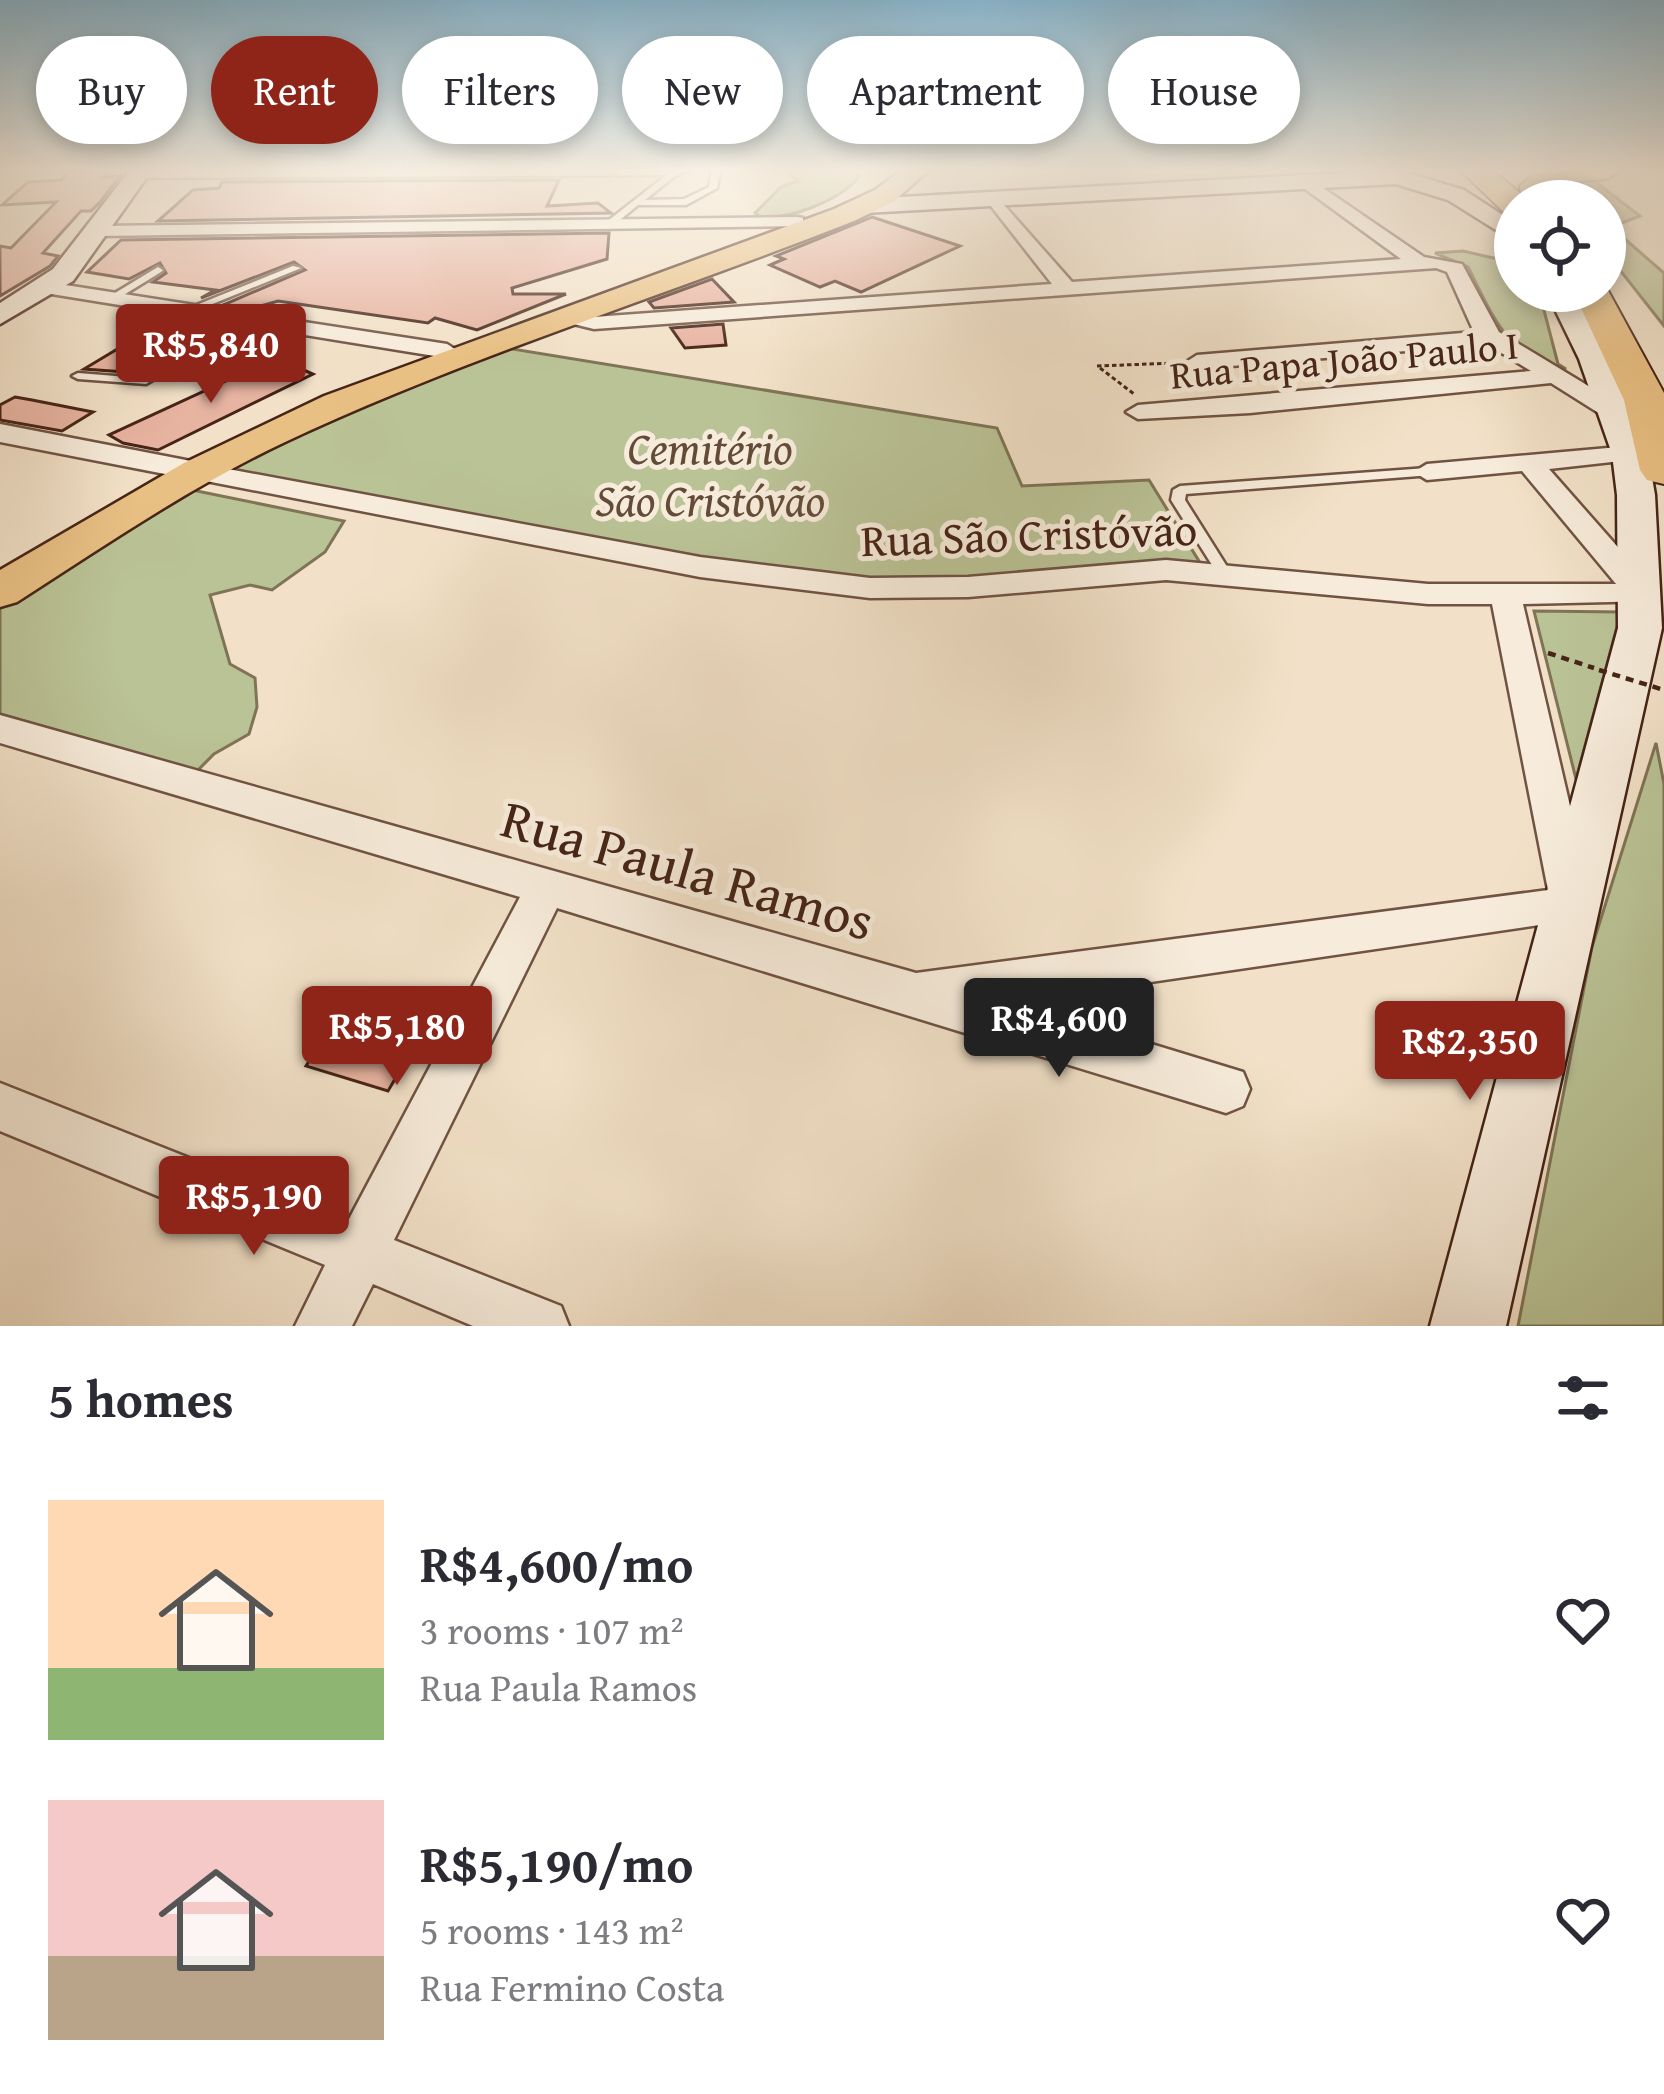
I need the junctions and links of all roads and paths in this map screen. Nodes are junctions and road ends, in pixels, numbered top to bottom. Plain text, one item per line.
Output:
1 (99, 232) edge
2 (772, 232) edge
3 (791, 232) edge
4 (1021, 232) edge
5 (1376, 232) edge
6 (1418, 262) junction
7 (296, 268) dead end
8 (158, 270) dead end
9 (46, 288) junction
10 (1066, 288) junction
11 (1626, 297) edge
12 (110, 299) junction
13 (189, 310) junction
14 (1572, 312) edge
15 (1604, 312) edge
16 (0, 315) edge
17 (558, 315) junction
18 (249, 319) junction
19 (1491, 337) junction
20 (447, 351) junction
21 (1664, 355) edge
22 (1197, 362) joint
23 (78, 376) dead end
24 (1556, 376) junction
25 (1148, 412) joint
26 (1614, 412) junction
27 (0, 433) edge
28 (1647, 462) edge
29 (1529, 463) junction
30 (183, 469) junction
31 (1427, 472) joint
32 (121, 506) junction
33 (0, 569) edge
34 (1224, 572) junction
35 (0, 591) edge
36 (1642, 594) junction
37 (1506, 596) junction
38 (1516, 643) junction
39 (1664, 690) edge
40 (0, 728) edge
41 (546, 888) junction
42 (1572, 905) junction
43 (916, 994) junction
44 (1226, 1089) dead end
45 (0, 1108) edge
46 (360, 1253) junction
47 (322, 1326) edge
48 (542, 1326) edge
49 (1468, 1326) edge

1 - 9 main road
2 - 17 main road
3 - 17 main road
4 - 10 street
5 - 6 street
6 - 10 street
6 - 19 street
7 - 13 lane
8 - 12 lane
9 - 12 street
9 - 16 main road
10 - 17 street
11 - 21 highway
12 - 13 street
13 - 18 street
14 - 26 main road
15 - 28 highway
17 - 20 main road
17 - 30 main road
18 - 20 street
18 - 23 lane
19 - 22 street
19 - 24 street
20 - 30 main road
22 - 25 path
24 - 25 street, Rua Papa João Paulo I
24 - 26 street
26 - 28 main road
27 - 30 street, Rua São Cristóvão
28 - 29 street
28 - 36 main road
29 - 31 street
29 - 36 street
30 - 32 main road
30 - 34 street, Rua São Cristóvão
31 - 34 lane
32 - 33 main road
32 - 35 main road
34 - 37 street, Rua São Cristóvão
36 - 37 street, Rua São Cristóvão
36 - 42 main road
37 - 38 street
38 - 39 path, bridge
38 - 42 street
40 - 41 street, Rua Paula Ramos
41 - 43 street, Rua Paula Ramos
41 - 46 street
42 - 43 street, Rua Paula Ramos
42 - 49 main road
43 - 44 street
45 - 46 street
46 - 47 street
46 - 48 street

